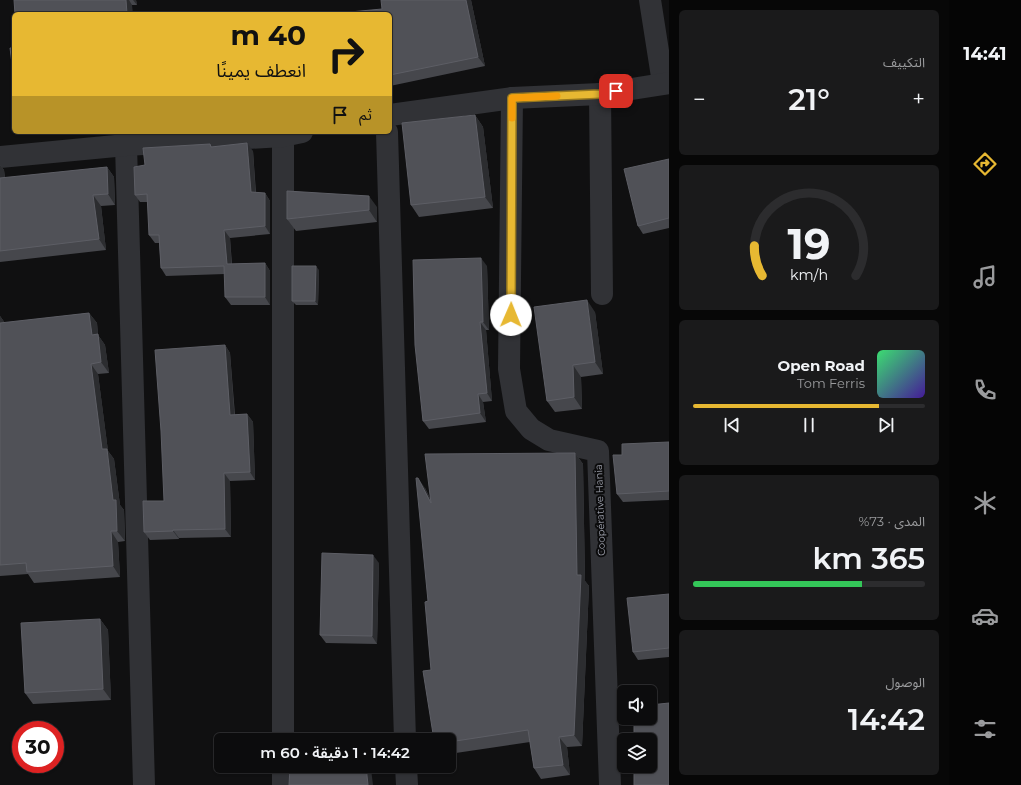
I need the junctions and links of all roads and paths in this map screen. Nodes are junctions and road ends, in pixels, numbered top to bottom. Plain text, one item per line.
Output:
1 (650, 0) edge
2 (666, 83) edge
3 (600, 94) junction
4 (512, 98) junction
5 (392, 115) edge
6 (292, 134) edge
7 (387, 134) edge
8 (126, 145) junction
9 (0, 157) edge
10 (602, 294) dead end
11 (283, 733) edge
12 (405, 733) edge
13 (283, 773) edge
14 (406, 773) edge
15 (144, 785) edge
16 (283, 785) edge
17 (406, 785) edge
18 (610, 785) edge

1 - 2 street
2 - 3 street
3 - 4 street
3 - 10 street
4 - 5 street
4 - 18 street, Coopérative Hania
6 - 8 street
6 - 11 street
7 - 12 street
8 - 9 street
8 - 15 street
13 - 16 street
14 - 17 street

